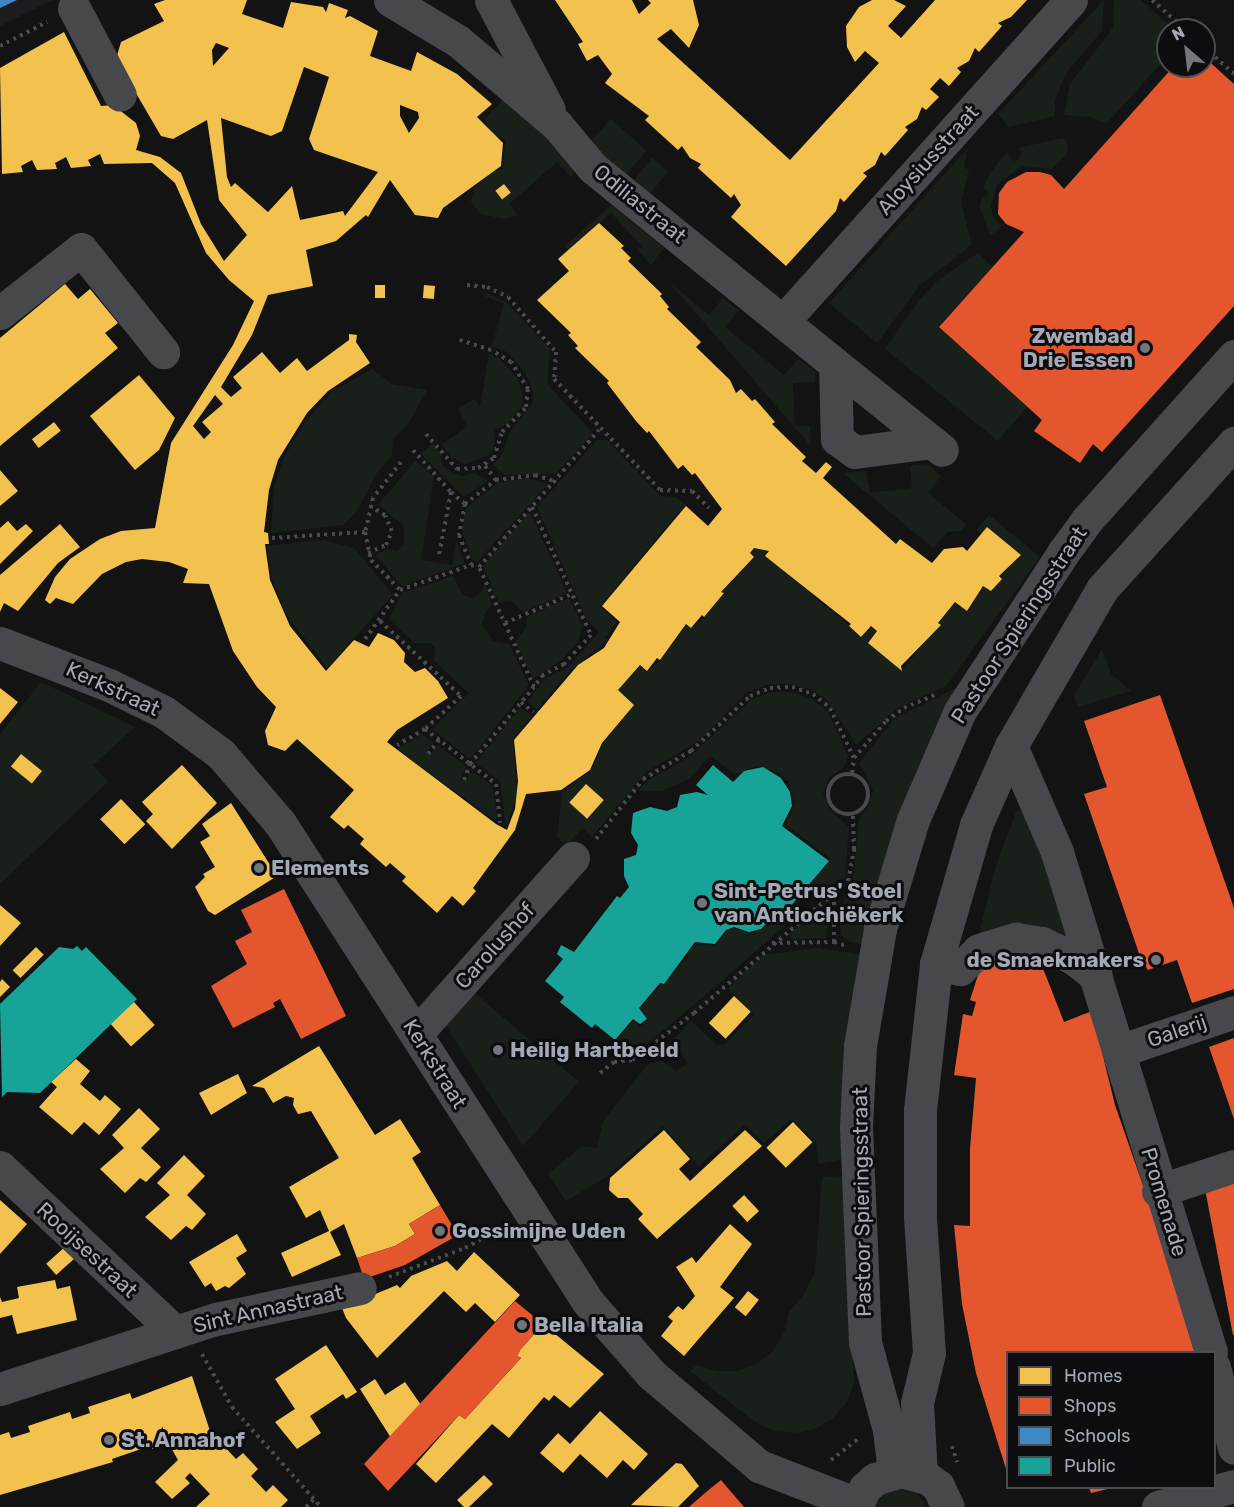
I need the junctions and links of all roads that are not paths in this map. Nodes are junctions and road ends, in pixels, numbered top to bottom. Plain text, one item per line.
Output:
1 (390, 0) edge
2 (491, 0) edge
3 (1071, 0) edge
4 (74, 8) dead end
5 (120, 95) dead end
6 (557, 125) junction
7 (0, 313) edge
8 (785, 319) junction
9 (163, 352) dead end
10 (1234, 356) edge
11 (835, 363) junction
12 (1234, 443) edge
13 (0, 643) edge
14 (1011, 746) junction
15 (573, 858) road end
16 (936, 964) junction
17 (1096, 976) junction
18 (1234, 1012) edge
19 (416, 1034) junction
20 (1119, 1051) junction
21 (1234, 1166) edge
22 (0, 1167) edge
23 (1158, 1191) junction
24 (360, 1288) road end
25 (175, 1332) junction
26 (1210, 1351) edge
27 (1216, 1371) edge
28 (0, 1389) edge
29 (1234, 1448) edge
30 (907, 1473) junction
31 (1234, 1486) edge
32 (856, 1505) edge
33 (948, 1507) edge
34 (1158, 1507) edge

1 - 6 street, Odiliastraat
2 - 6 street
3 - 8 street, Aloysiusstraat
4 - 5 street
6 - 8 street, Odiliastraat
7 - 9 street
8 - 11 street, Odiliastraat
10 - 30 street, Pastoor Spieringsstraat
11 - 11 street, Odiliastraat
12 - 14 street
13 - 19 street, Kerkstraat
14 - 16 street
14 - 17 street
15 - 19 street, Carolushof
16 - 17 street
16 - 30 street
17 - 20 street
18 - 20 street, Galerij
19 - 32 street, Kerkstraat
20 - 23 street, Promenade
21 - 23 street
22 - 25 street, Rooijsestraat
23 - 26 street, Promenade
24 - 25 street, Sint Annastraat
25 - 28 street, Sint Annastraat
27 - 29 street
30 - 32 street
30 - 33 street
31 - 34 street

